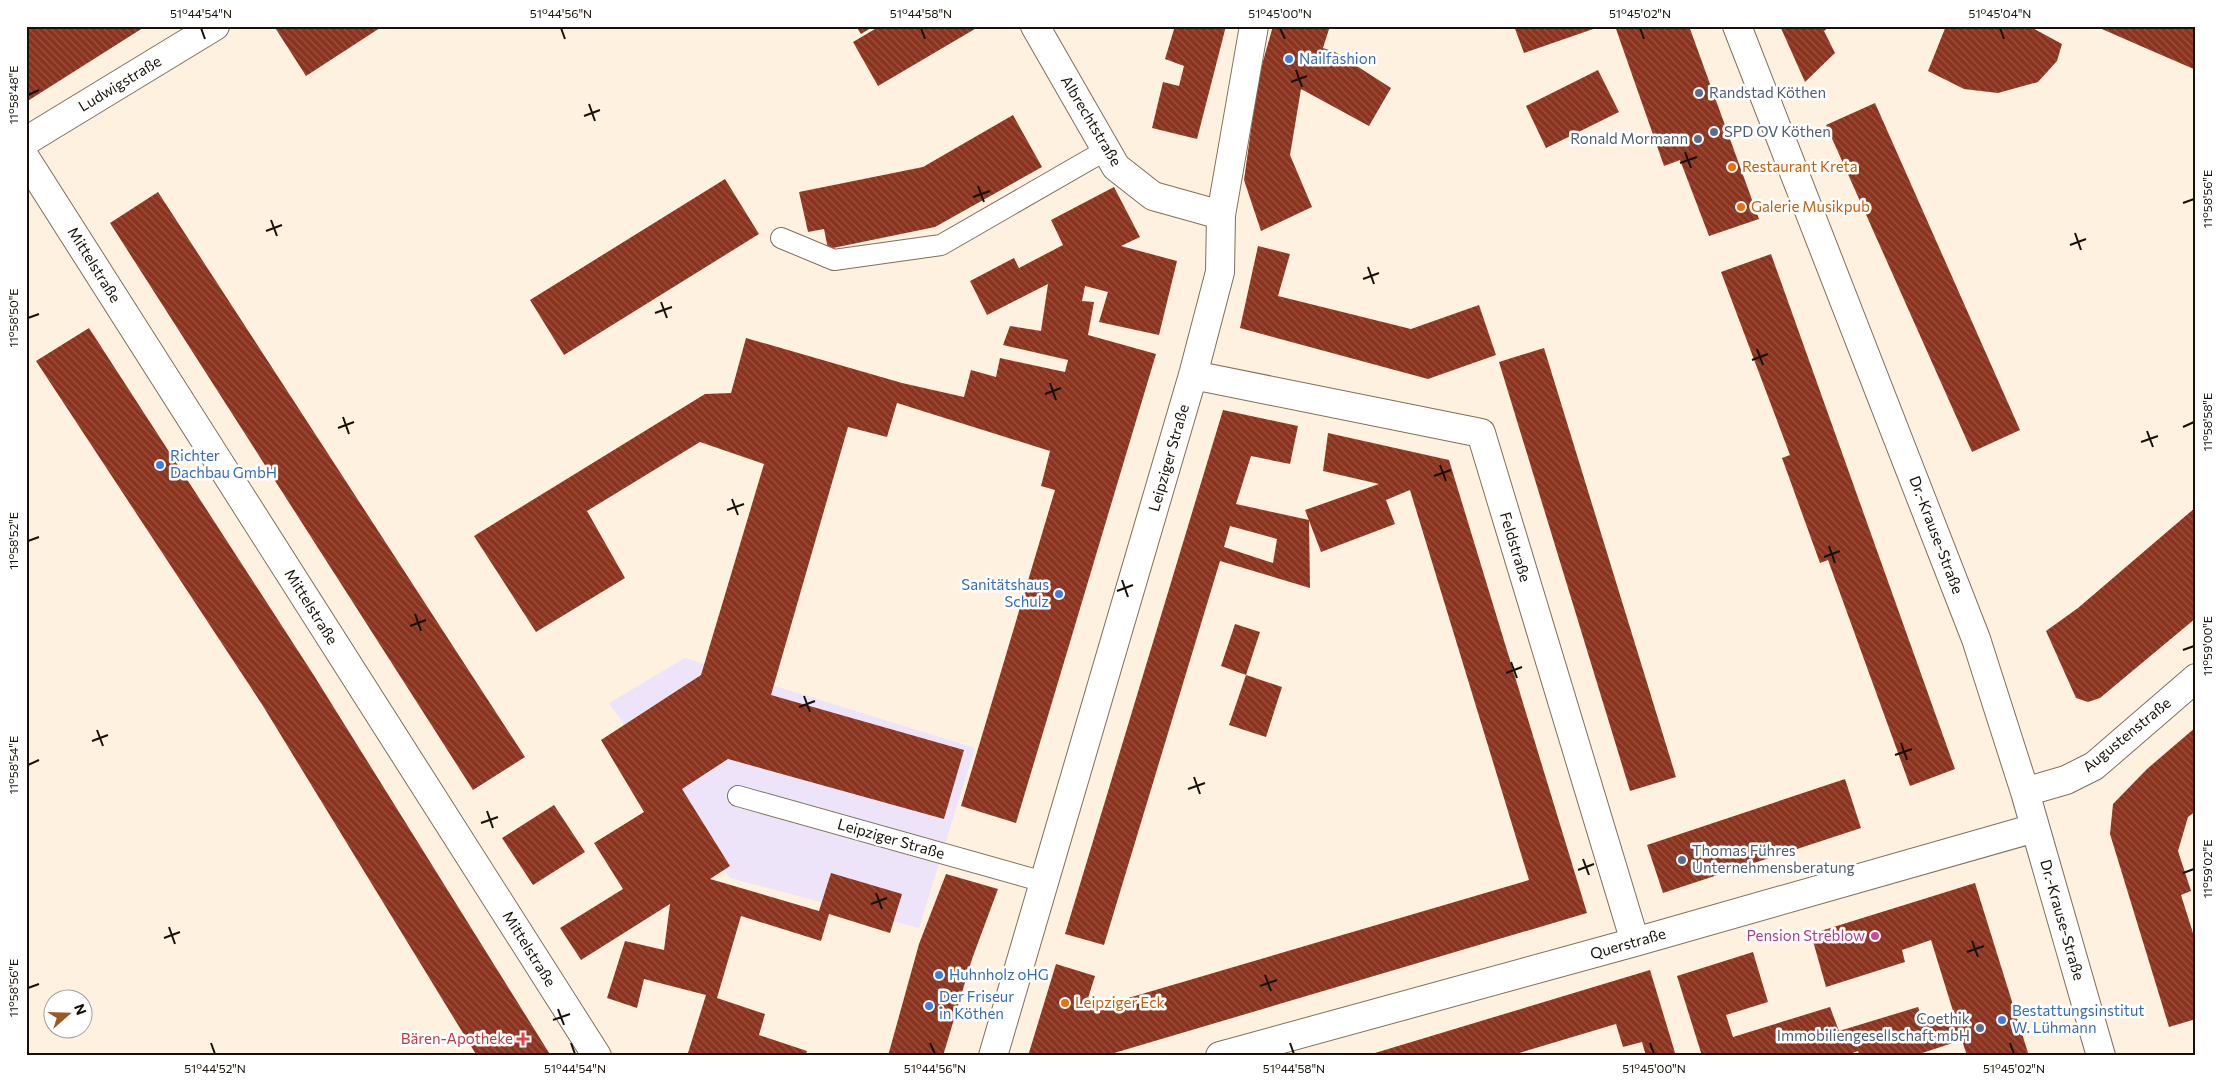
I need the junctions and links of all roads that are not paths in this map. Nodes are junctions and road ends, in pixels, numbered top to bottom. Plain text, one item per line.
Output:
1 (214, 26) edge
2 (1035, 26) edge
3 (1254, 26) edge
4 (1737, 26) edge
5 (26, 141) edge
6 (1106, 150) junction
7 (26, 159) edge
8 (1221, 215) junction
9 (781, 238) dead end
10 (1193, 375) junction
11 (2196, 678) edge
12 (2025, 792) junction
13 (738, 796) dead end
14 (2035, 828) junction
15 (1044, 882) junction
16 (1635, 942) junction
17 (597, 1056) edge
18 (993, 1056) edge
19 (1220, 1056) edge
20 (2101, 1056) edge

1 - 5 street, Ludwigstraße
2 - 6 street, Albrechtstraße
3 - 8 street, Leipziger Straße
4 - 12 street, Dr.-Krause-Straße
6 - 8 street, Albrechtstraße
6 - 9 lane
7 - 17 street, Mittelstraße
8 - 10 street, Leipziger Straße
10 - 15 street, Leipziger Straße
10 - 16 street, Feldstraße
11 - 12 street, Augustenstraße
12 - 14 street, Dr.-Krause-Straße
13 - 15 lane, Leipziger Straße
14 - 16 street, Querstraße
14 - 20 street, Dr.-Krause-Straße
15 - 18 street, Leipziger Straße
16 - 19 street, Querstraße

